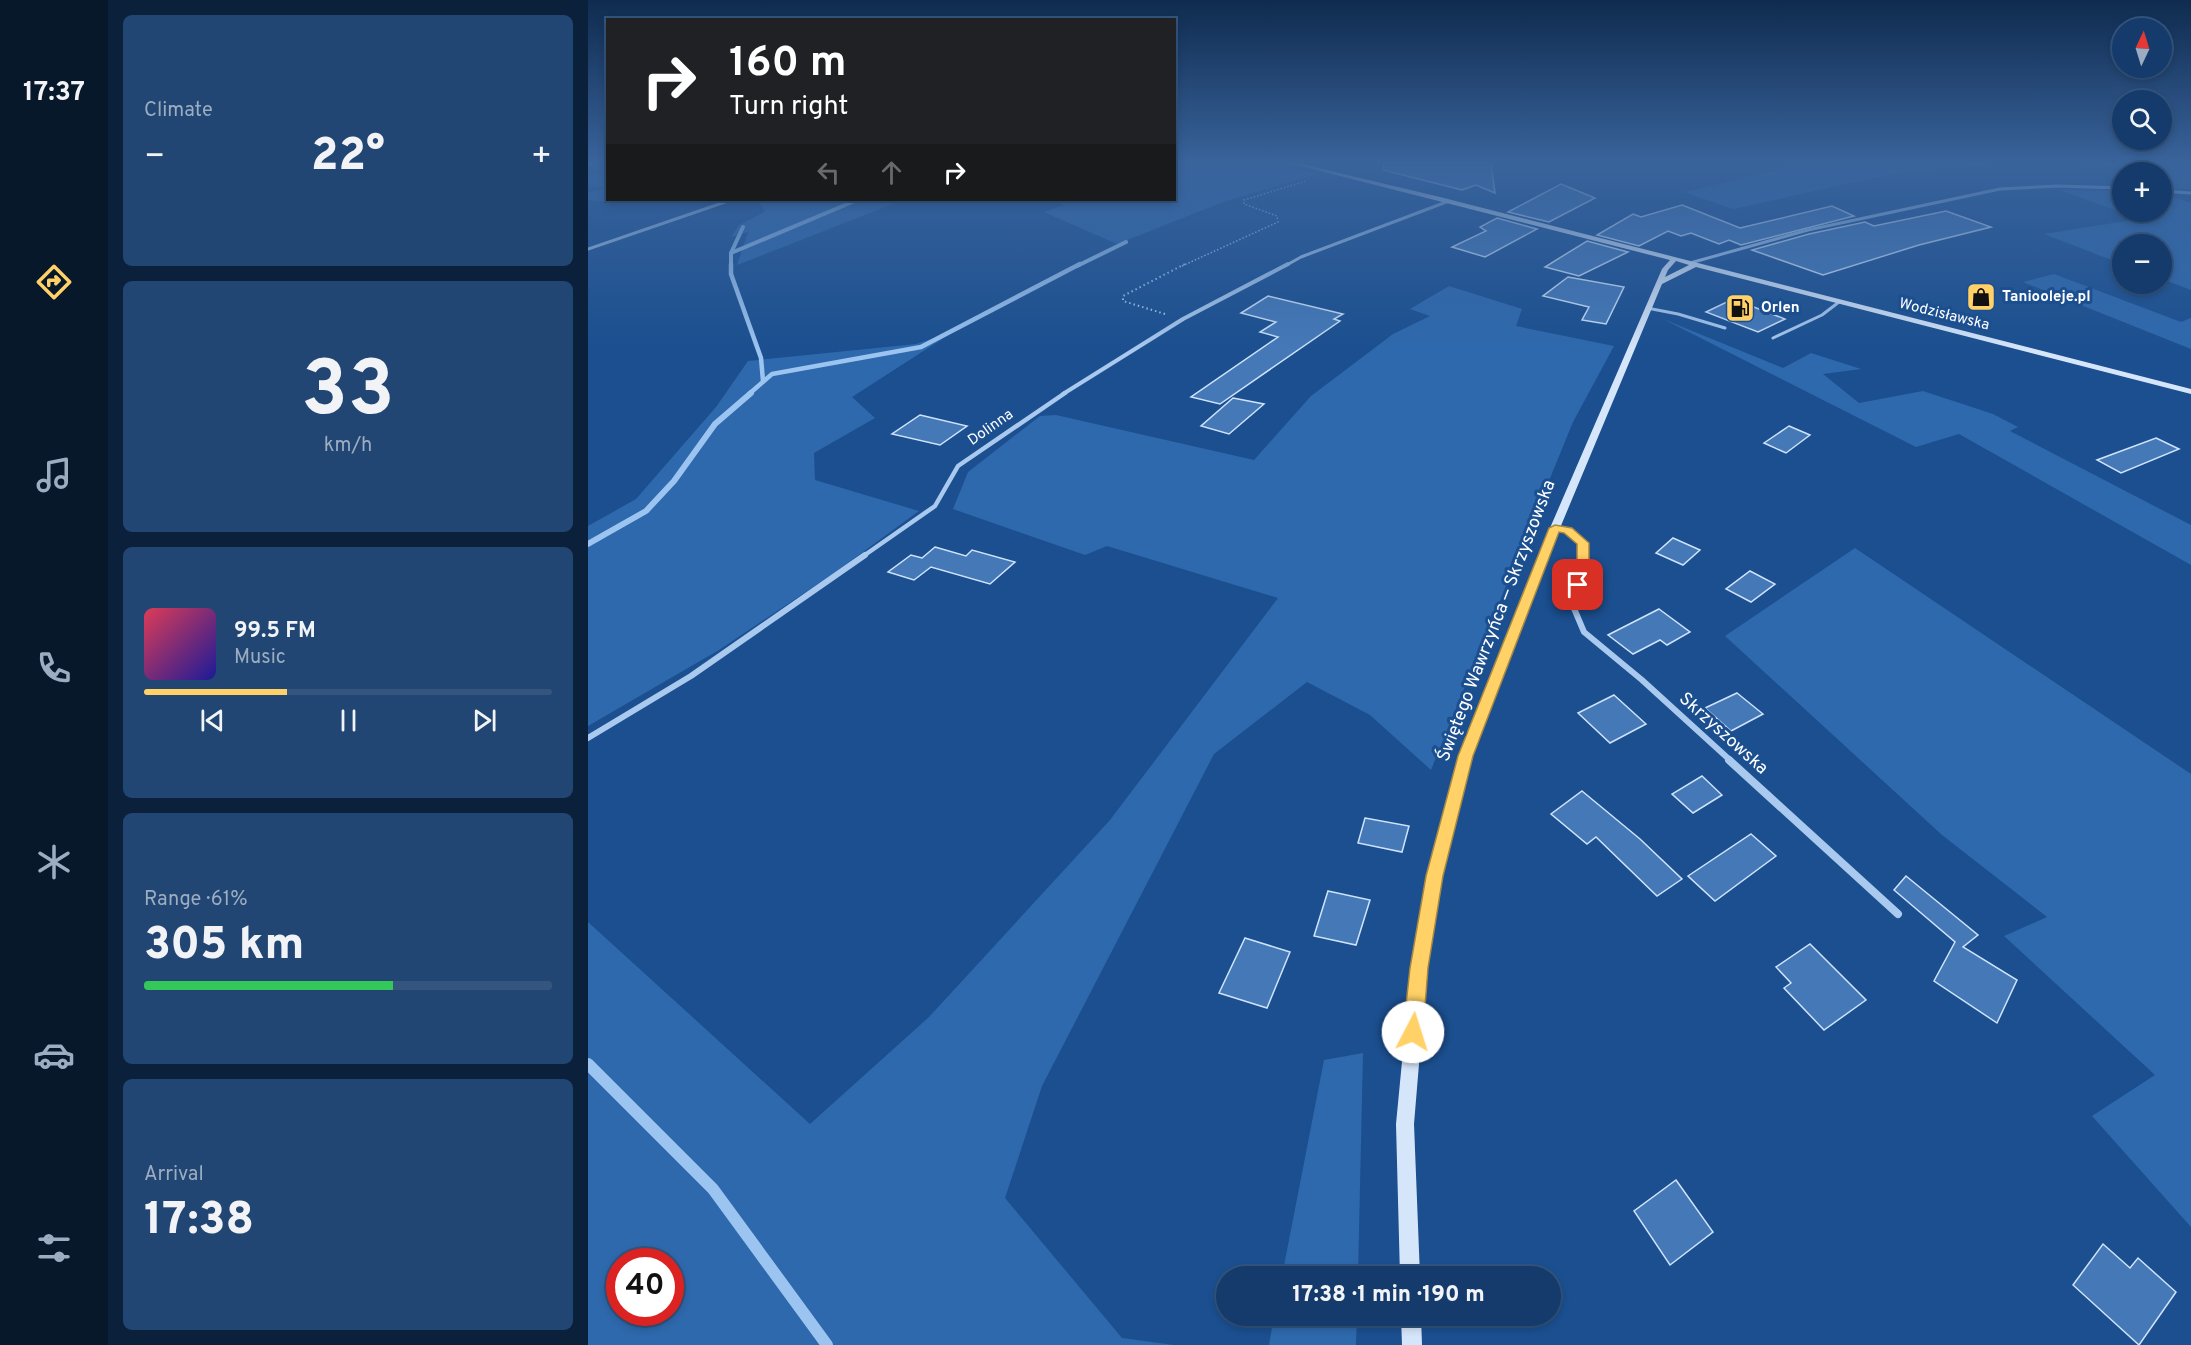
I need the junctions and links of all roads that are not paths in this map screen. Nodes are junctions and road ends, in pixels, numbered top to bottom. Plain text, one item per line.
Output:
1 (656, 226) edge
2 (1384, 226) edge
3 (1546, 226) edge
4 (1828, 226) edge
5 (588, 249) edge
6 (1675, 259) junction
7 (1693, 264) junction
8 (1661, 282) junction
9 (1839, 302) junction
10 (1647, 308) junction
11 (1725, 328) dead end
12 (1773, 338) dead end
13 (2191, 392) edge
14 (1555, 528) junction
15 (588, 738) edge
16 (1898, 914) dead end
17 (1410, 1266) edge
18 (1411, 1326) edge
19 (1412, 1345) edge

1 - 5 street
2 - 15 street, Dolinna
3 - 6 street, Wodzisławska
4 - 7 street
6 - 7 street, Wodzisławska
6 - 8 street, Świętego Wawrzyńca — Skrzyszowska
7 - 8 street
7 - 9 street, Wodzisławska
8 - 10 street, Świętego Wawrzyńca — Skrzyszowska
9 - 12 lane
9 - 13 street, Wodzisławska
10 - 11 lane
10 - 14 street, Świętego Wawrzyńca — Skrzyszowska
14 - 16 street, Skrzyszowska
14 - 17 street, Świętego Wawrzyńca — Skrzyszowska
18 - 19 street

